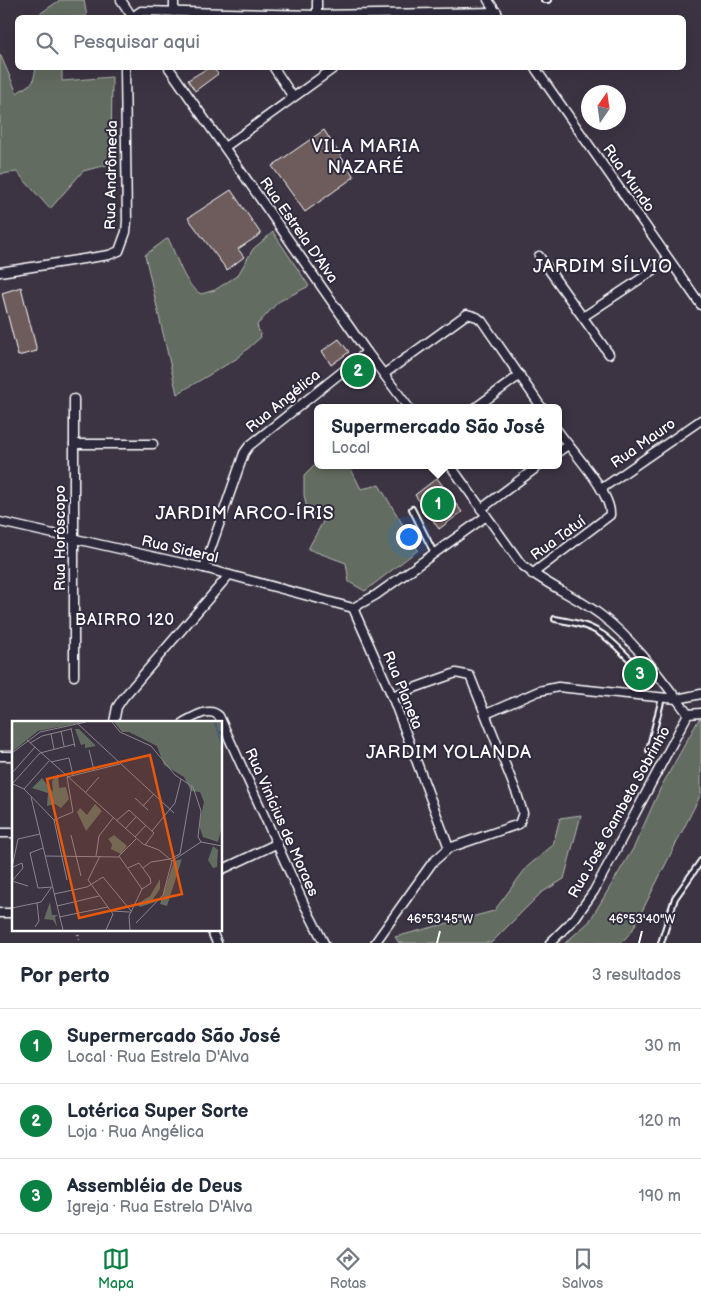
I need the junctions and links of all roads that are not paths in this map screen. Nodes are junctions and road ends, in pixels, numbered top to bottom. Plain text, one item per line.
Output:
1 (121, 0) edge
2 (174, 0) edge
3 (316, 0) edge
4 (488, 0) edge
5 (544, 0) edge
6 (548, 0) edge
7 (174, 12) junction
8 (317, 14) junction
9 (131, 15) edge
10 (135, 15) edge
11 (240, 15) edge
12 (498, 15) edge
13 (125, 70) edge
14 (170, 70) edge
15 (275, 70) edge
16 (331, 70) edge
17 (536, 70) edge
18 (294, 97) junction
19 (225, 147) junction
20 (539, 256) dead end
21 (669, 260) junction
22 (0, 272) edge
23 (701, 305) edge
24 (583, 317) junction
25 (367, 352) junction
26 (608, 354) dead end
27 (384, 374) junction
28 (520, 375) junction
29 (74, 399) dead end
30 (406, 404) edge
31 (480, 404) edge
32 (539, 404) edge
33 (701, 420) edge
34 (562, 437) edge
35 (74, 444) junction
36 (153, 444) dead end
37 (568, 445) junction
38 (562, 449) edge
39 (453, 469) edge
40 (535, 469) edge
41 (601, 489) junction
42 (412, 509) dead end
43 (480, 509) junction
44 (485, 517) junction
45 (0, 522) edge
46 (74, 539) junction
47 (434, 553) junction
48 (204, 568) junction
49 (532, 574) junction
50 (229, 575) junction
51 (353, 608) junction
52 (555, 619) dead end
53 (74, 676) dead end
54 (661, 679) junction
55 (701, 694) edge
56 (392, 696) junction
57 (662, 698) junction
58 (677, 699) junction
59 (701, 713) edge
60 (486, 714) junction
61 (688, 714) junction
62 (114, 721) edge
63 (186, 721) edge
64 (220, 721) edge
65 (222, 725) edge
66 (649, 750) dead end
67 (278, 843) junction
68 (449, 848) junction
69 (701, 861) edge
70 (222, 870) edge
71 (213, 931) edge
72 (217, 943) edge
73 (324, 943) edge
74 (375, 943) edge
75 (550, 943) edge
76 (661, 943) edge

1 - 9 street
2 - 7 street
3 - 8 street
4 - 12 street
5 - 6 lane
7 - 10 street
7 - 11 street
8 - 11 street
8 - 12 street
13 - 22 street, Rua Andrômeda
14 - 19 street, Rua Estrela D'Alva
15 - 18 street
16 - 18 street
17 - 21 street, Rua Mundo
18 - 19 street
19 - 25 street, Rua Estrela D'Alva
20 - 24 street
21 - 23 street, Rua Mundo
21 - 24 street
24 - 26 street
25 - 27 street, Rua Estrela D'Alva
25 - 48 street, Rua Angélica
27 - 28 street
27 - 30 street, Rua Estrela D'Alva
28 - 31 street
28 - 32 street
29 - 35 street, Rua Horóscopo
33 - 41 street, Rua Mauro
34 - 37 street
35 - 36 street
35 - 46 street, Rua Horóscopo
37 - 38 street
37 - 41 street
39 - 43 street
40 - 43 street
41 - 49 street, Rua Tatuí
42 - 47 lane
43 - 44 street
44 - 47 street
44 - 49 street
45 - 46 street, Rua Sideral
46 - 48 street, Rua Sideral
46 - 53 street, Rua Horóscopo
47 - 51 street
48 - 50 street, Rua Sideral
49 - 54 street
50 - 51 street, Rua Sideral
50 - 62 street
51 - 56 street, Rua Planeta
52 - 54 lane
54 - 58 street
55 - 58 street
56 - 60 street
56 - 68 street, Rua Planeta
57 - 58 street
57 - 60 street
57 - 66 lane
58 - 61 street
59 - 61 street
60 - 68 street
61 - 75 street, Rua José Gambeta Sobrinho
63 - 64 street, Rua Vinícius de Moraes
65 - 67 street, Rua Vinícius de Moraes
67 - 70 street
67 - 73 street, Rua Vinícius de Moraes
68 - 74 street
69 - 76 lane
71 - 72 street

